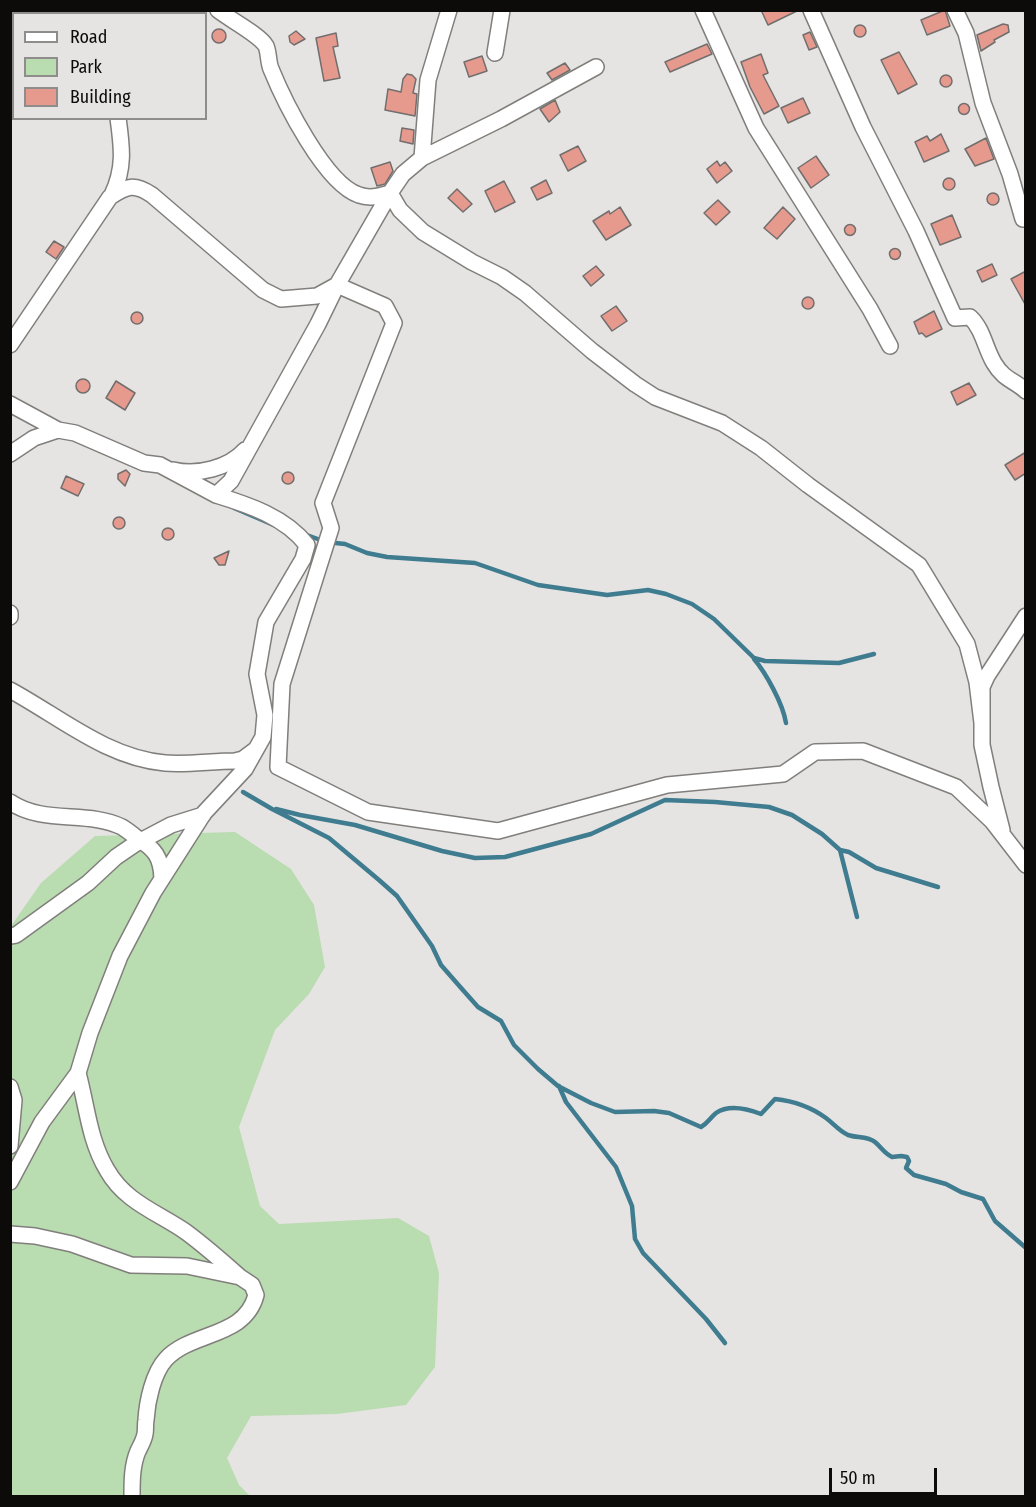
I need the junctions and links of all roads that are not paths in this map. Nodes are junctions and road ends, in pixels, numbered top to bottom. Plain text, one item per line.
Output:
1 (218, 10) edge
2 (449, 10) edge
3 (502, 10) edge
4 (703, 10) edge
5 (811, 10) edge
6 (955, 10) edge
7 (495, 53) dead end
8 (596, 67) dead end
9 (118, 120) edge
10 (422, 158) junction
11 (390, 193) junction
12 (112, 195) junction
13 (1023, 219) dead end
14 (337, 285) junction
15 (10, 345) edge
16 (890, 346) dead end
17 (1024, 387) edge
18 (10, 404) edge
19 (58, 430) junction
20 (254, 441) junction
21 (10, 454) edge
22 (160, 465) junction
23 (216, 495) junction
24 (1026, 616) edge
25 (10, 690) edge
26 (982, 723) junction
27 (258, 748) junction
28 (10, 802) edge
29 (203, 814) junction
30 (1004, 836) junction
31 (142, 840) junction
32 (1026, 865) edge
33 (162, 878) junction
34 (10, 936) edge
35 (78, 1073) junction
36 (10, 1088) edge
37 (10, 1146) edge
38 (10, 1182) edge
39 (10, 1234) edge
40 (240, 1277) junction
41 (132, 1497) edge

1 - 11 street
2 - 10 street
3 - 7 street
4 - 16 street
5 - 17 street
6 - 13 street
8 - 10 street
9 - 12 street
10 - 11 street
11 - 14 street
11 - 26 street
12 - 14 street
12 - 15 street
14 - 20 street
14 - 30 street
18 - 19 street
19 - 21 street
19 - 22 street
20 - 22 street
20 - 23 street
22 - 23 street
23 - 27 street
24 - 26 street
25 - 27 street
26 - 30 street
27 - 29 street
28 - 31 street
29 - 31 street
29 - 33 street
30 - 32 street
31 - 33 street
31 - 34 street
33 - 35 street
35 - 38 street
35 - 40 street
36 - 37 street
39 - 40 street
40 - 41 street

